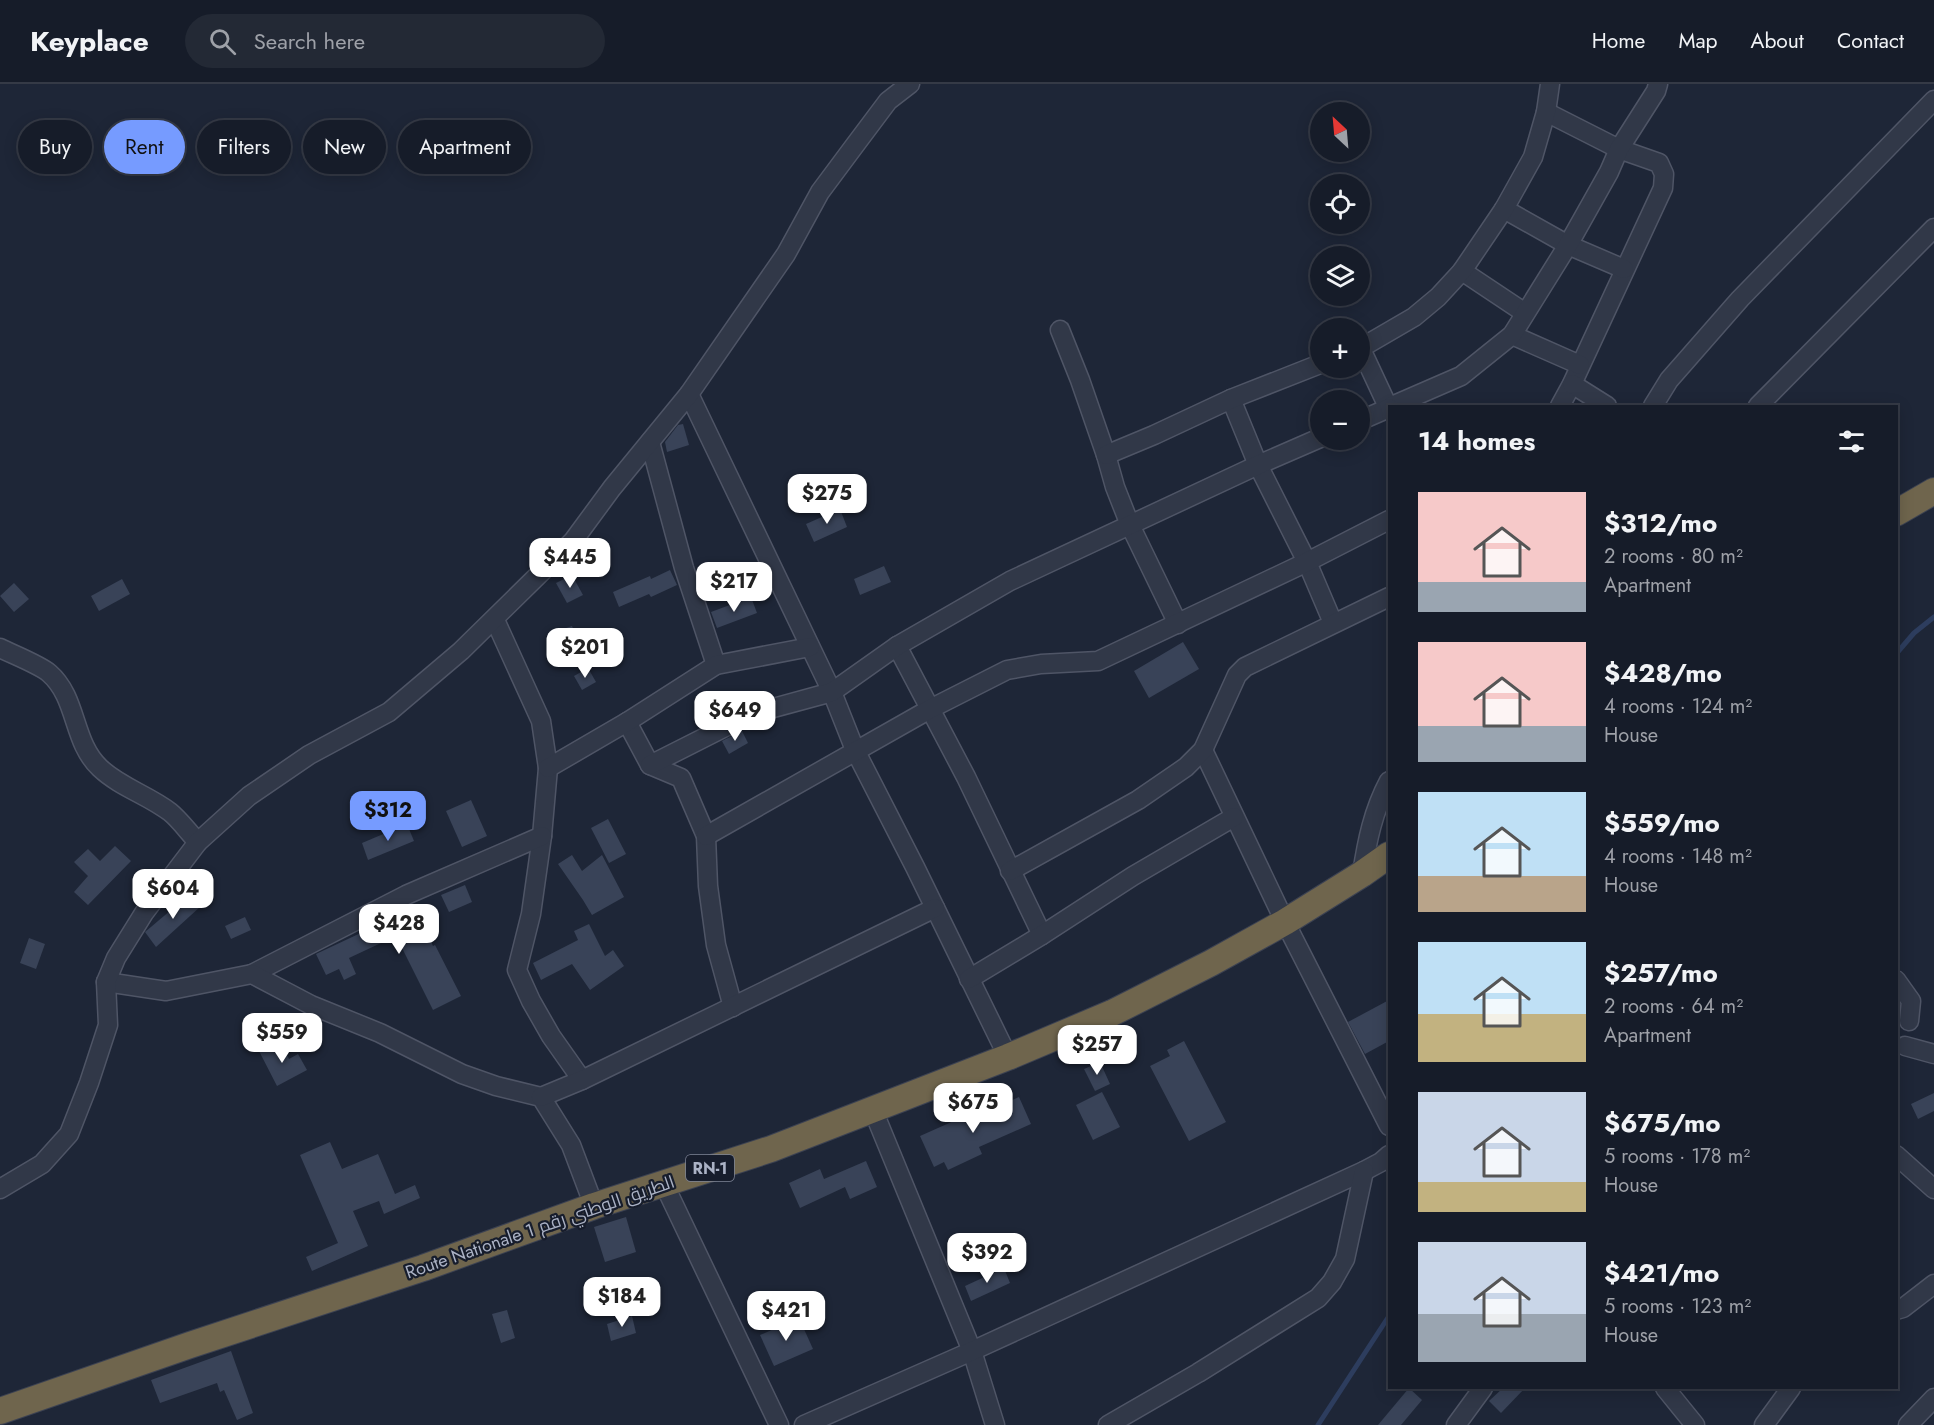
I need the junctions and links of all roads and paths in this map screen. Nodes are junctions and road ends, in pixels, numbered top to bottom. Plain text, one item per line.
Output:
1 (910, 84) edge
2 (1550, 84) edge
3 (1658, 84) edge
4 (1934, 100) edge
5 (1546, 112) junction
6 (1619, 149) junction
7 (1504, 209) junction
8 (1934, 228) edge
9 (1568, 245) junction
10 (1624, 269) junction
11 (1462, 271) junction
12 (1525, 313) junction
13 (1060, 330) dead end
14 (1512, 335) junction
15 (1370, 343) edge
16 (1580, 365) junction
17 (1310, 368) edge
18 (1370, 369) edge
19 (1572, 384) junction
20 (689, 394) junction
21 (1231, 399) junction
22 (1396, 405) edge
23 (1561, 405) edge
24 (1605, 405) edge
25 (1654, 405) edge
26 (1759, 405) edge
27 (1388, 406) edge
28 (1388, 408) edge
29 (1370, 416) edge
30 (650, 442) junction
31 (1310, 442) edge
32 (1106, 455) junction
33 (1258, 465) junction
34 (1934, 491) edge
35 (1898, 512) edge
36 (1388, 521) edge
37 (1130, 525) junction
38 (1307, 562) junction
39 (1388, 597) edge
40 (495, 620) junction
41 (1333, 623) junction
42 (1178, 624) junction
43 (897, 646) junction
44 (810, 647) junction
45 (0, 648) edge
46 (716, 665) junction
47 (832, 692) junction
48 (930, 709) junction
49 (627, 722) junction
50 (855, 750) junction
51 (1203, 750) junction
52 (650, 765) junction
53 (548, 768) junction
54 (1388, 783) edge
55 (1234, 817) junction
56 (542, 836) junction
57 (706, 836) junction
58 (198, 842) junction
59 (1388, 856) edge
60 (1010, 871) junction
61 (1362, 874) junction
62 (935, 908) junction
63 (1285, 922) junction
64 (1042, 934) junction
65 (252, 974) junction
66 (969, 979) junction
67 (106, 982) junction
68 (1898, 983) edge
69 (733, 1006) junction
70 (1909, 1021) dead end
71 (1905, 1046) dead end
72 (1934, 1054) edge
73 (1008, 1057) junction
74 (582, 1080) junction
75 (541, 1097) junction
76 (873, 1110) junction
77 (1388, 1124) edge
78 (1388, 1156) edge
79 (1898, 1157) edge
80 (1364, 1171) junction
81 (663, 1182) junction
82 (0, 1189) edge
83 (1934, 1189) edge
84 (594, 1206) junction
85 (1934, 1284) edge
86 (1898, 1309) edge
87 (972, 1351) junction
88 (1482, 1389) edge
89 (1666, 1389) edge
90 (1790, 1389) edge
91 (1934, 1398) edge
92 (0, 1411) edge
93 (779, 1425) edge
94 (804, 1425) edge
95 (995, 1425) edge
96 (1108, 1425) edge
97 (1456, 1425) edge
98 (1695, 1425) edge
99 (1764, 1425) edge
100 (1908, 1425) edge

1 - 20 street
2 - 5 street
3 - 6 street
4 - 25 street
5 - 6 street
5 - 7 street
6 - 9 street
6 - 10 street
7 - 9 street
7 - 11 street
8 - 26 street
9 - 10 street
9 - 12 street
10 - 16 street
11 - 12 street
11 - 15 street
12 - 14 street
13 - 32 street
14 - 16 street
14 - 22 street
16 - 19 street
17 - 21 street
18 - 27 street
19 - 23 street
19 - 24 street
20 - 30 street
20 - 44 street
21 - 32 street
21 - 33 street
28 - 29 street
30 - 40 street
30 - 46 street
31 - 33 street
32 - 37 street
33 - 37 street
33 - 38 street
34 - 35 highway
36 - 38 street
37 - 42 street
37 - 43 street
38 - 41 street
38 - 42 street
39 - 41 street
40 - 53 street
40 - 58 street
41 - 51 street
42 - 48 street
43 - 47 street
43 - 48 street
44 - 46 street
44 - 47 street
45 - 58 street
46 - 49 street
47 - 50 street
47 - 52 street
48 - 50 street
48 - 60 street
49 - 52 street
49 - 53 street
50 - 57 street
50 - 62 street
51 - 55 street
51 - 60 street
52 - 57 street
53 - 56 street
54 - 61 street
55 - 63 street
55 - 64 street
56 - 65 street
56 - 74 street
57 - 69 street
58 - 67 street
59 - 61 highway, Route Nationale الطريق الوطني رقم 1 / RN-1
60 - 64 street
61 - 63 highway, Route Nationale الطريق الوطني رقم 1 / RN-1
62 - 66 street
62 - 69 street
63 - 73 highway, Route Nationale الطريق الوطني رقم 1 / RN-1
63 - 77 street
64 - 66 street
65 - 67 street
65 - 75 street
66 - 73 street
67 - 82 street
68 - 70 street
69 - 74 street
71 - 72 street
73 - 76 highway, Route Nationale الطريق الوطني رقم 1 / RN-1
74 - 75 street
75 - 84 street
76 - 81 highway, Route Nationale الطريق الوطني رقم 1 / RN-1
76 - 87 street
78 - 80 street
79 - 83 street
80 - 87 street
80 - 96 street
81 - 84 highway, Route Nationale الطريق الوطني رقم 1 / RN-1
81 - 93 street
84 - 92 highway, Route Nationale الطريق الوطني رقم 1 / RN-1
85 - 86 street
87 - 94 street
87 - 95 street
88 - 97 street
89 - 98 street
90 - 99 street
91 - 100 street

